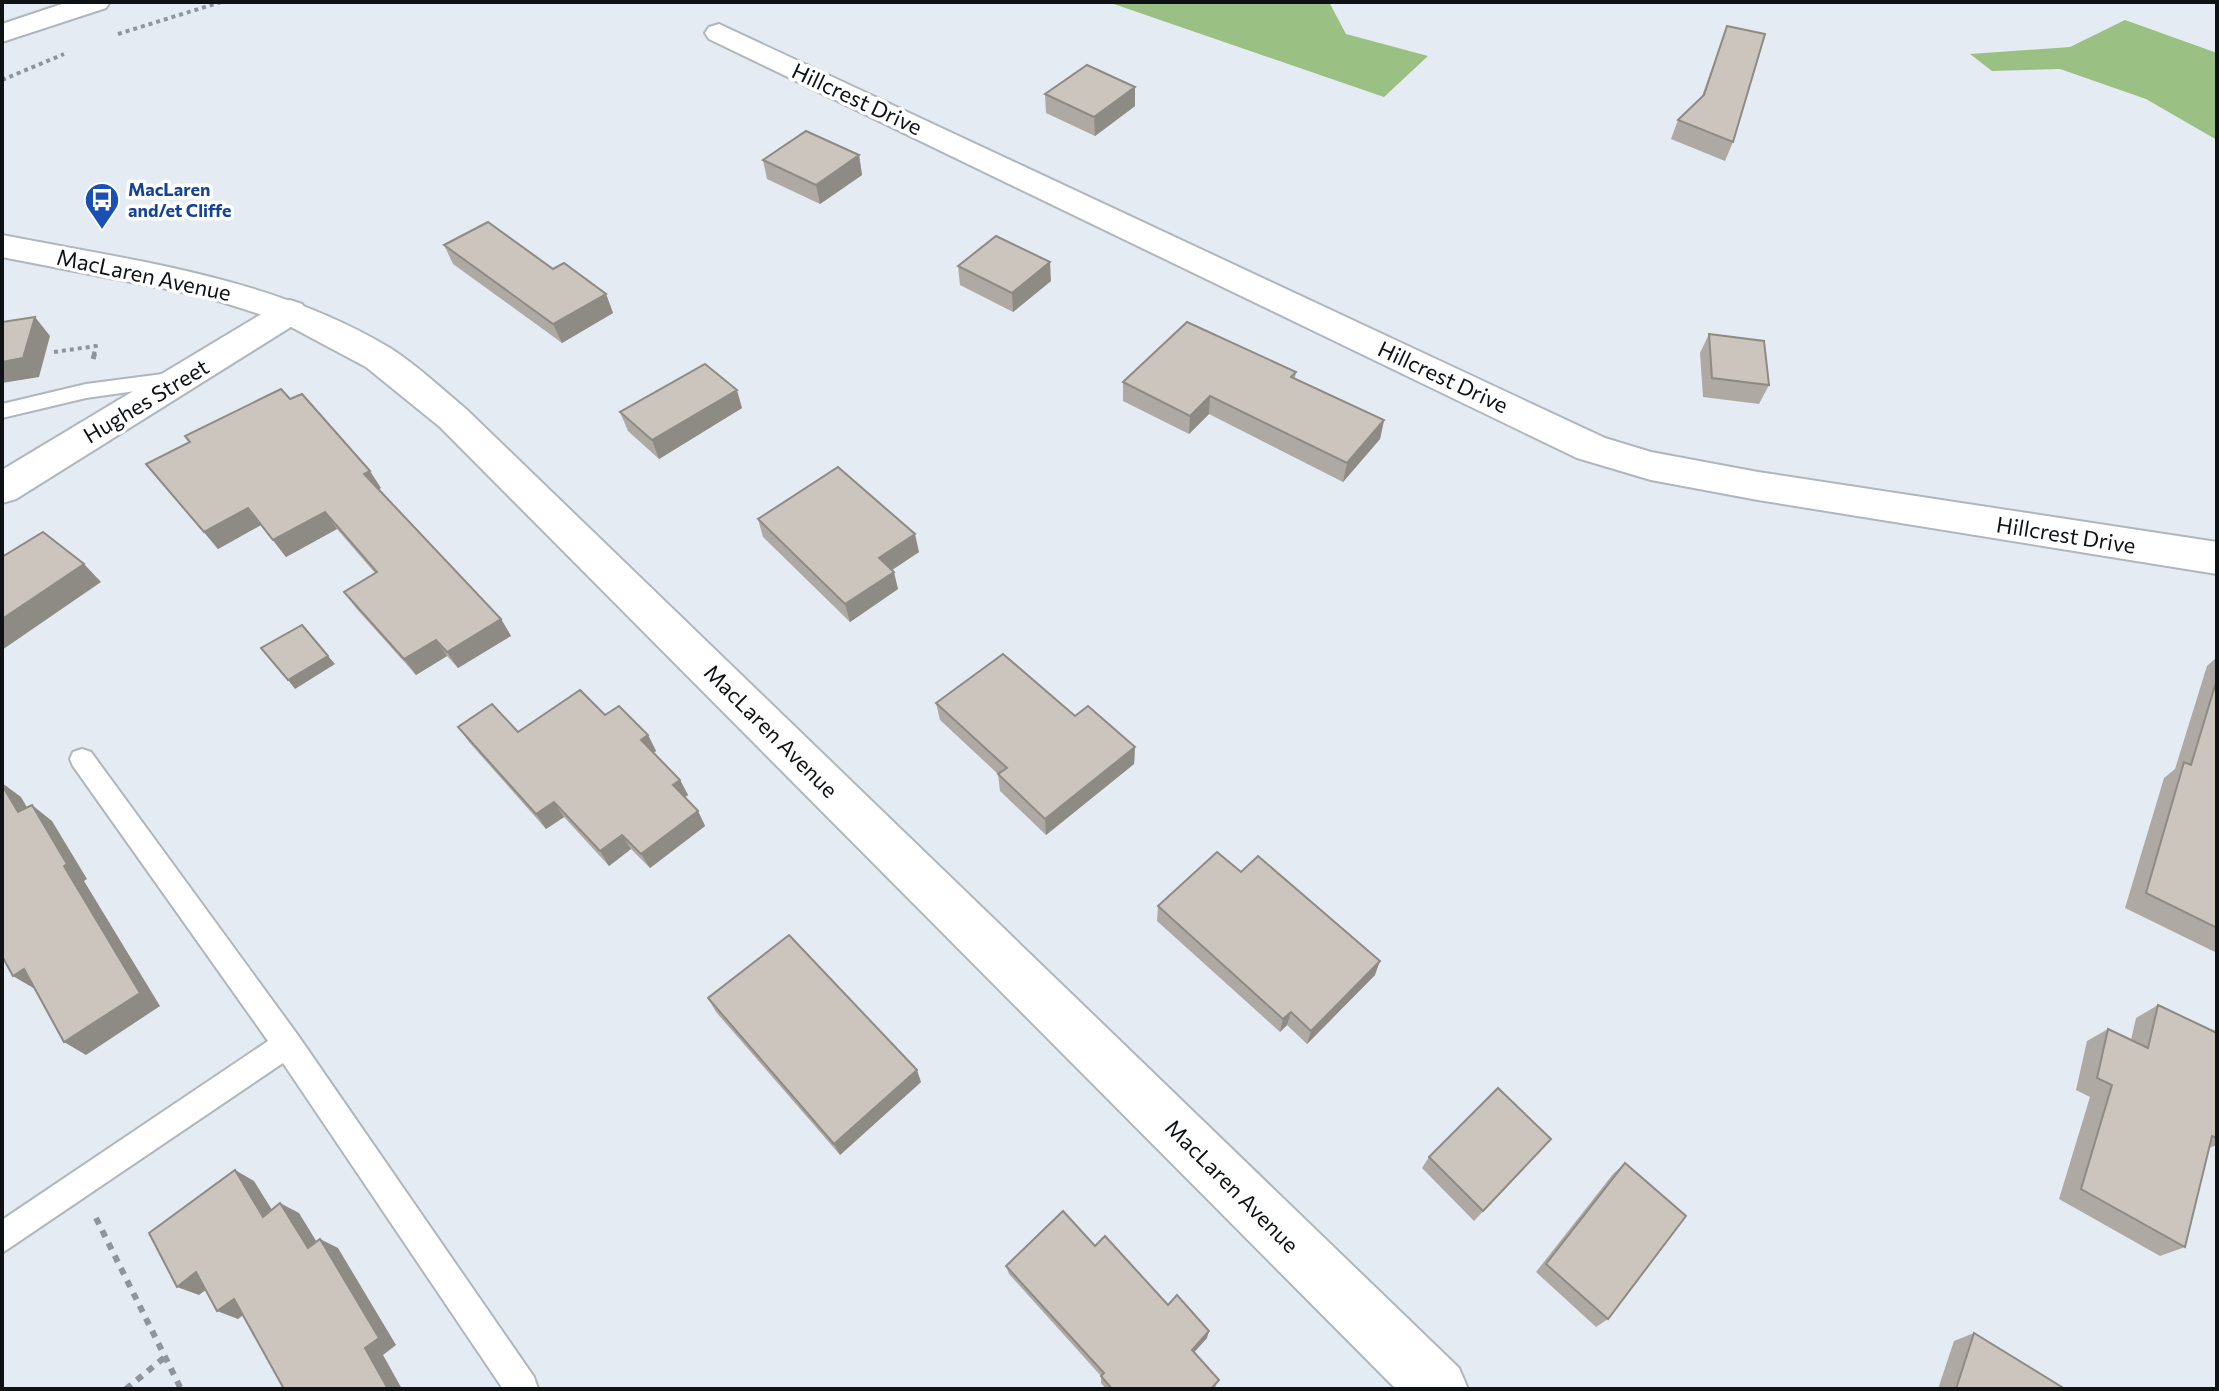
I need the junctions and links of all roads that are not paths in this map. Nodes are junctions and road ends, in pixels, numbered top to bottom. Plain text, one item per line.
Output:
1 (96, 2) edge
2 (10, 32) edge
3 (719, 33) dead end
4 (2, 246) edge
5 (290, 312) junction
6 (184, 378) junction
7 (2, 411) edge
8 (2, 489) edge
9 (2217, 558) edge
10 (82, 759) dead end
11 (287, 1044) junction
12 (2, 1238) edge
13 (522, 1389) edge
14 (1438, 1389) edge

1 - 2 street
3 - 9 street, Hillcrest Drive
4 - 5 street, MacLaren Avenue
5 - 6 street, Hughes Street
5 - 14 street, MacLaren Avenue
6 - 7 lane
6 - 8 street, Hughes Street
10 - 11 lane
11 - 12 lane
11 - 13 lane

